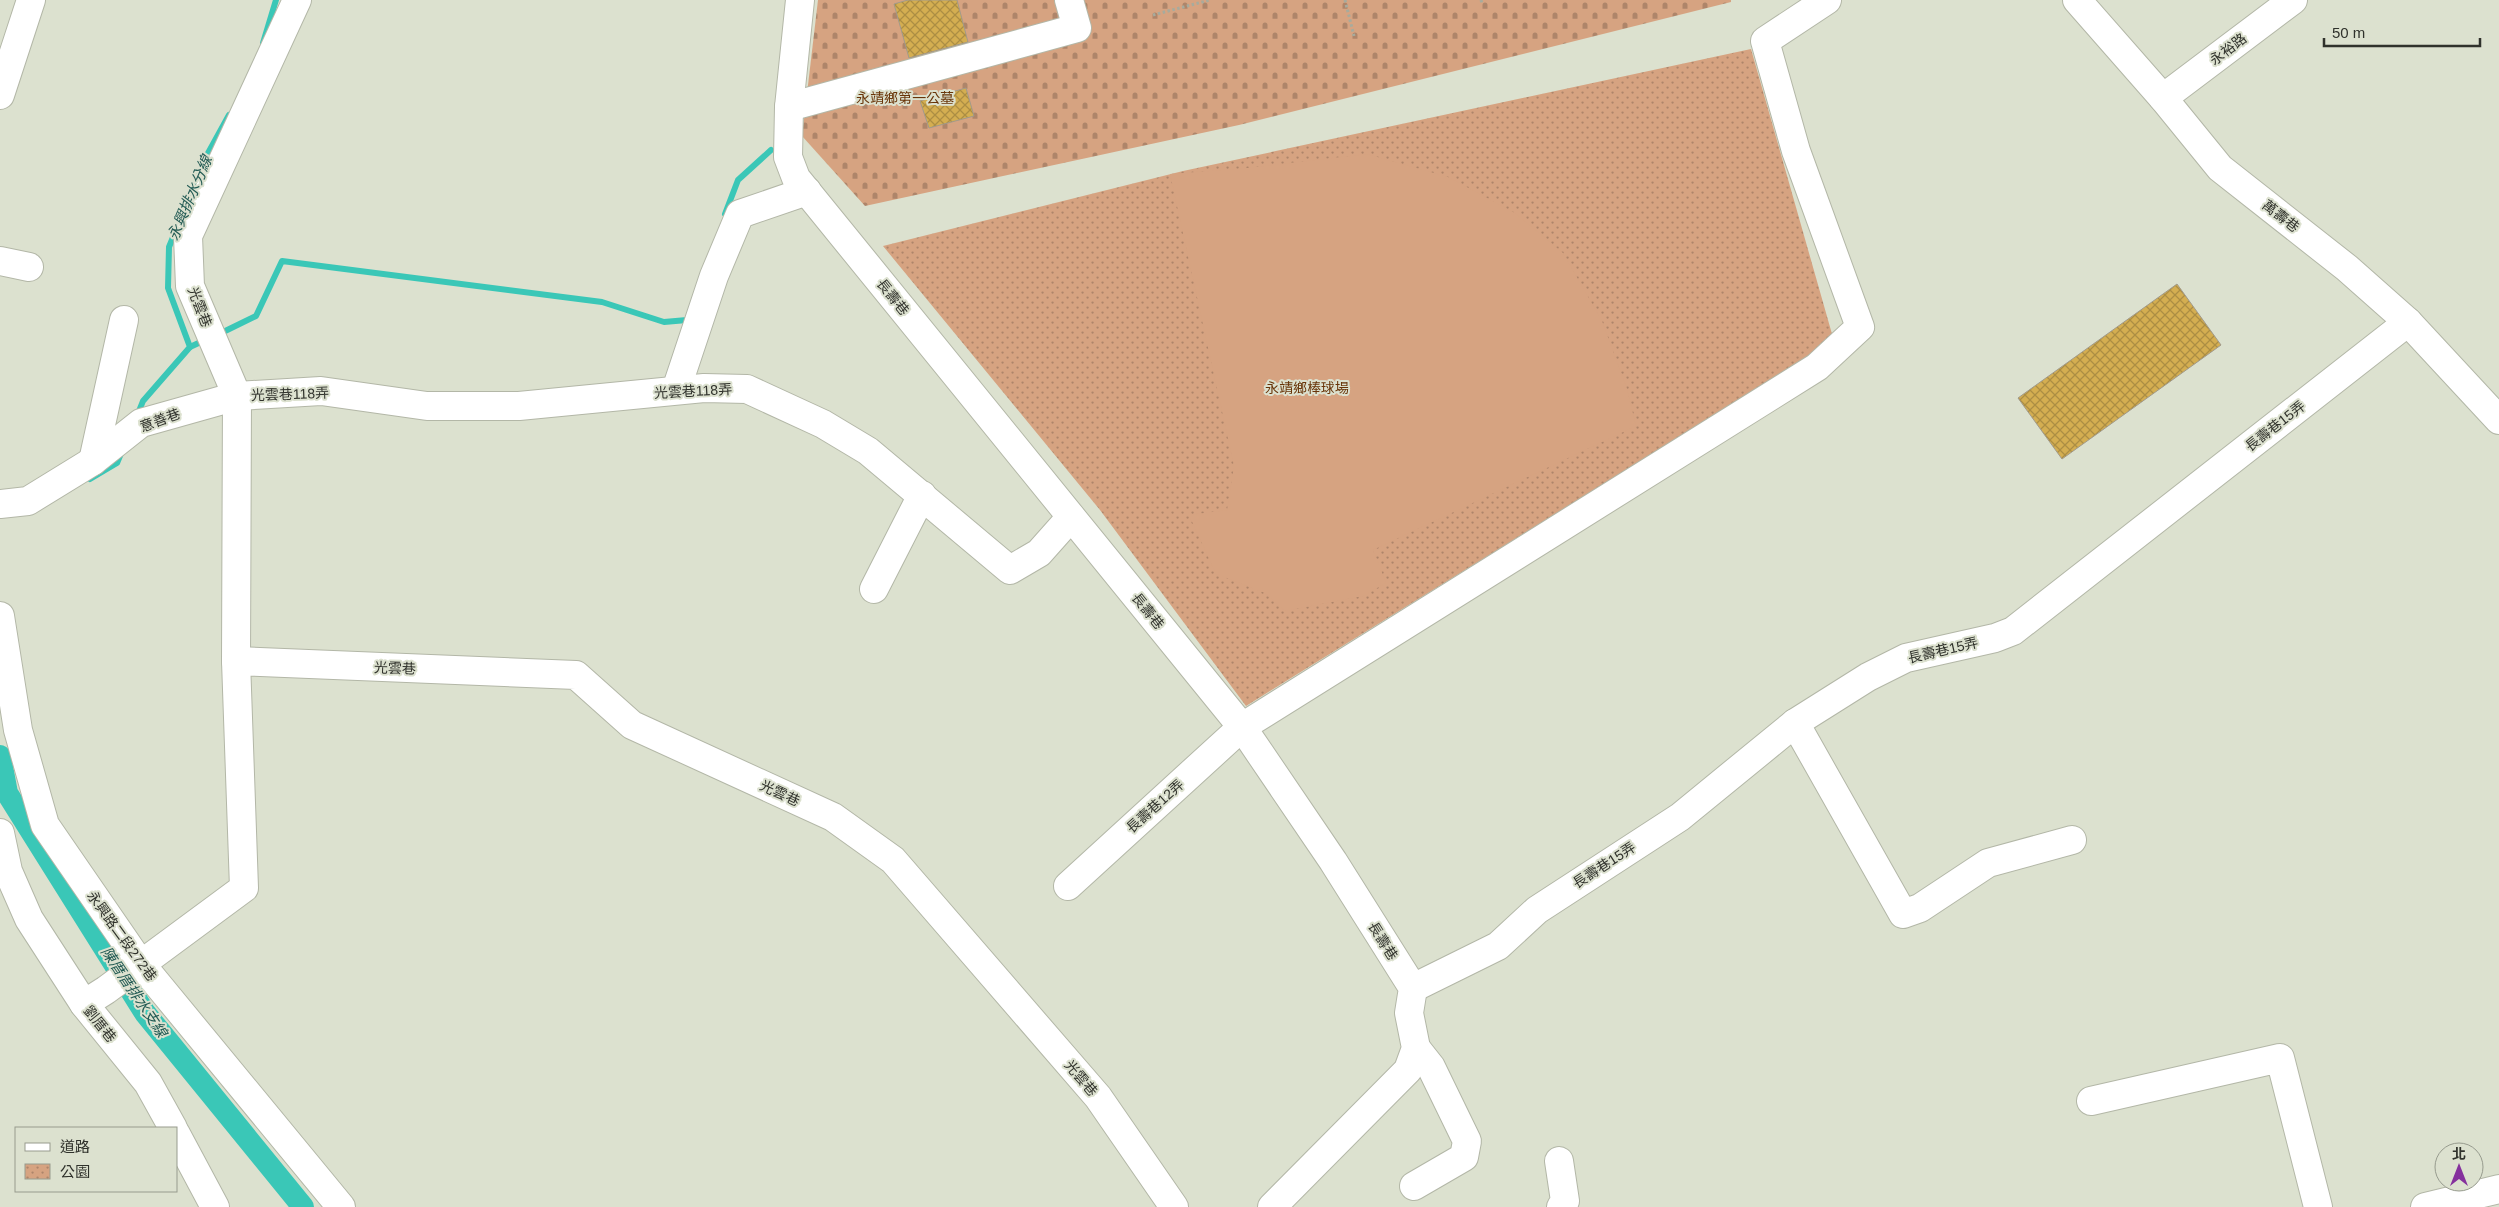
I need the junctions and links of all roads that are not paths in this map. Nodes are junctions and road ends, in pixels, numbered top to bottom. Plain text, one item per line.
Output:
1 (31, 0) edge
2 (297, 0) edge
3 (800, 0) edge
4 (1069, 0) edge
5 (1827, 0) edge
6 (2077, 0) edge
7 (2293, 0) edge
8 (0, 95) edge
9 (2162, 98) junction
10 (790, 107) junction
11 (807, 191) junction
12 (0, 261) edge
13 (29, 267) dead end
14 (124, 320) dead end
15 (2408, 322) junction
16 (676, 390) junction
17 (237, 396) junction
18 (2499, 420) edge
19 (93, 461) junction
20 (922, 495) junction
21 (0, 504) edge
22 (1072, 517) junction
23 (874, 589) dead end
24 (0, 616) edge
25 (236, 661) junction
26 (1796, 723) junction
27 (1242, 726) junction
28 (0, 833) edge
29 (2072, 840) dead end
30 (4, 871) edge
31 (1068, 886) dead end
32 (135, 967) junction
33 (1413, 988) junction
34 (84, 1004) junction
35 (1416, 1048) junction
36 (2091, 1101) dead end
37 (172, 1127) edge
38 (178, 1138) edge
39 (1559, 1161) dead end
40 (1414, 1186) dead end
41 (2499, 1189) edge
42 (215, 1207) edge
43 (342, 1207) edge
44 (1174, 1207) edge
45 (1272, 1207) edge
46 (1561, 1207) edge
47 (2318, 1207) edge
48 (2424, 1207) edge

1 - 8 street
2 - 17 street, 光雲巷
3 - 10 street, 長壽巷
4 - 10 street
5 - 27 street, 長壽巷12弄
6 - 9 street, 萬壽巷
7 - 9 street, 永裕路
9 - 15 street, 萬壽巷
10 - 11 street, 長壽巷
11 - 16 street
11 - 22 street, 長壽巷
12 - 13 street
14 - 19 street
15 - 18 street, 萬壽巷
15 - 26 street, 長壽巷15弄
16 - 17 street, 光雲巷118弄
16 - 20 street, 光雲巷118弄
17 - 19 street, 意善巷
17 - 25 street, 光雲巷
19 - 21 street, 意善巷
20 - 22 street, 光雲巷118弄
20 - 23 street
22 - 27 street, 長壽巷
24 - 32 street, 永興路二段272巷
25 - 32 street, 光雲巷
25 - 44 street, 光雲巷
26 - 29 street
26 - 33 street, 長壽巷15弄
27 - 31 street, 長壽巷12弄
27 - 33 street, 長壽巷
28 - 30 street, 劉厝巷
30 - 34 street, 劉厝巷
32 - 34 street
32 - 43 street, 永興路二段272巷
33 - 35 street
34 - 37 street, 劉厝巷
35 - 40 street
35 - 45 street
36 - 47 street
38 - 42 street
39 - 46 street
41 - 48 street

